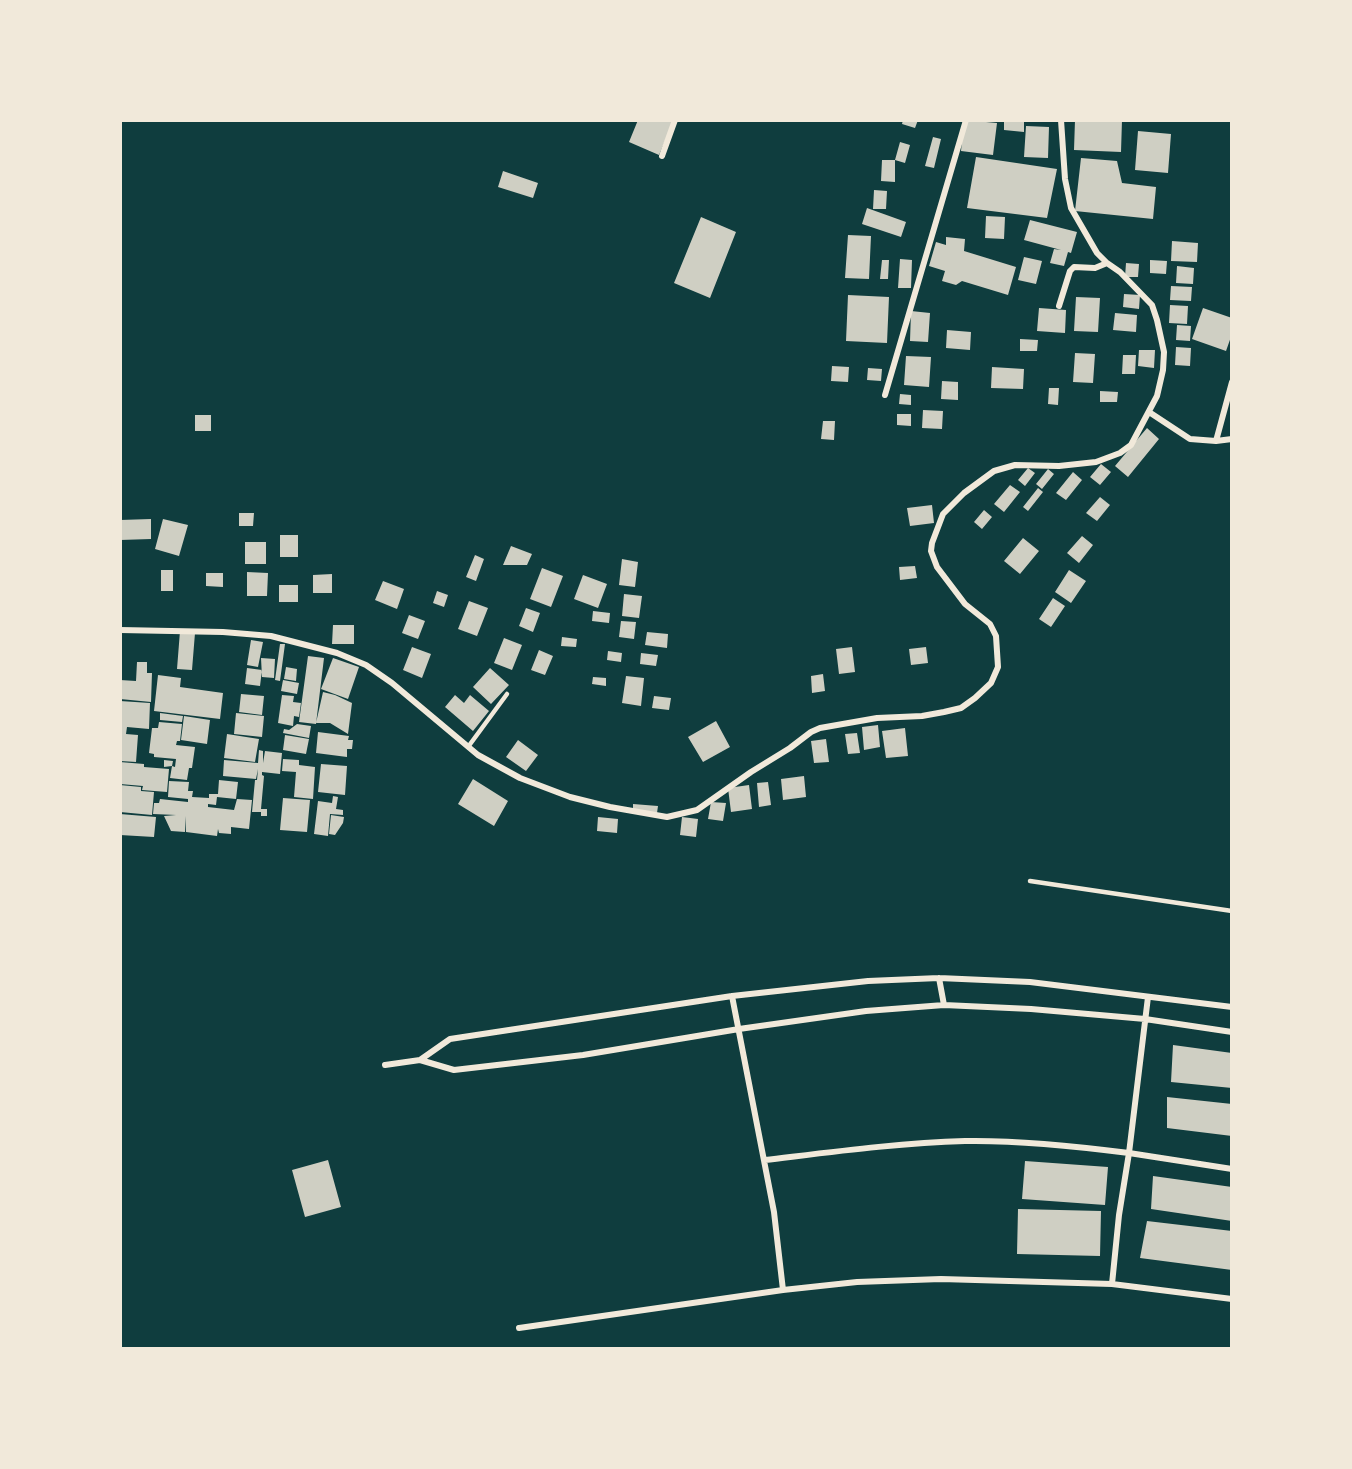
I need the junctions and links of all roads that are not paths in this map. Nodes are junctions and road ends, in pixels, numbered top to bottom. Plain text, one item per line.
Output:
1 (675, 120) edge
2 (966, 120) edge
3 (1061, 120) edge
4 (662, 156) dead end
5 (1107, 263) junction
6 (1059, 306) dead end
7 (1232, 382) edge
8 (885, 395) dead end
9 (1149, 412) junction
10 (1232, 439) edge
11 (1216, 441) junction
12 (120, 630) edge
13 (507, 694) dead end
14 (468, 747) junction
15 (1030, 881) dead end
16 (1232, 911) edge
17 (939, 978) junction
18 (732, 996) junction
19 (1148, 997) junction
20 (944, 1005) junction
21 (1232, 1007) edge
22 (1145, 1019) junction
23 (738, 1029) junction
24 (1232, 1032) edge
25 (420, 1060) junction
26 (385, 1065) dead end
27 (1129, 1153) junction
28 (765, 1160) junction
29 (1232, 1169) edge
30 (1112, 1284) junction
31 (783, 1290) junction
32 (1232, 1299) edge
33 (519, 1328) dead end

1 - 4 street
2 - 8 street
3 - 5 street
5 - 6 street
5 - 9 street
7 - 11 street
9 - 11 street
9 - 14 street
10 - 11 street
12 - 14 street
13 - 14 lane
15 - 16 lane
17 - 18 street
17 - 19 street
17 - 20 street
18 - 23 street
18 - 25 street
19 - 21 street
19 - 22 street
20 - 22 street
20 - 23 street
22 - 24 street
22 - 27 street
23 - 25 street
23 - 28 street
25 - 26 street
27 - 28 street
27 - 29 street
27 - 30 street
28 - 31 street
30 - 31 street
30 - 32 street
31 - 33 street

